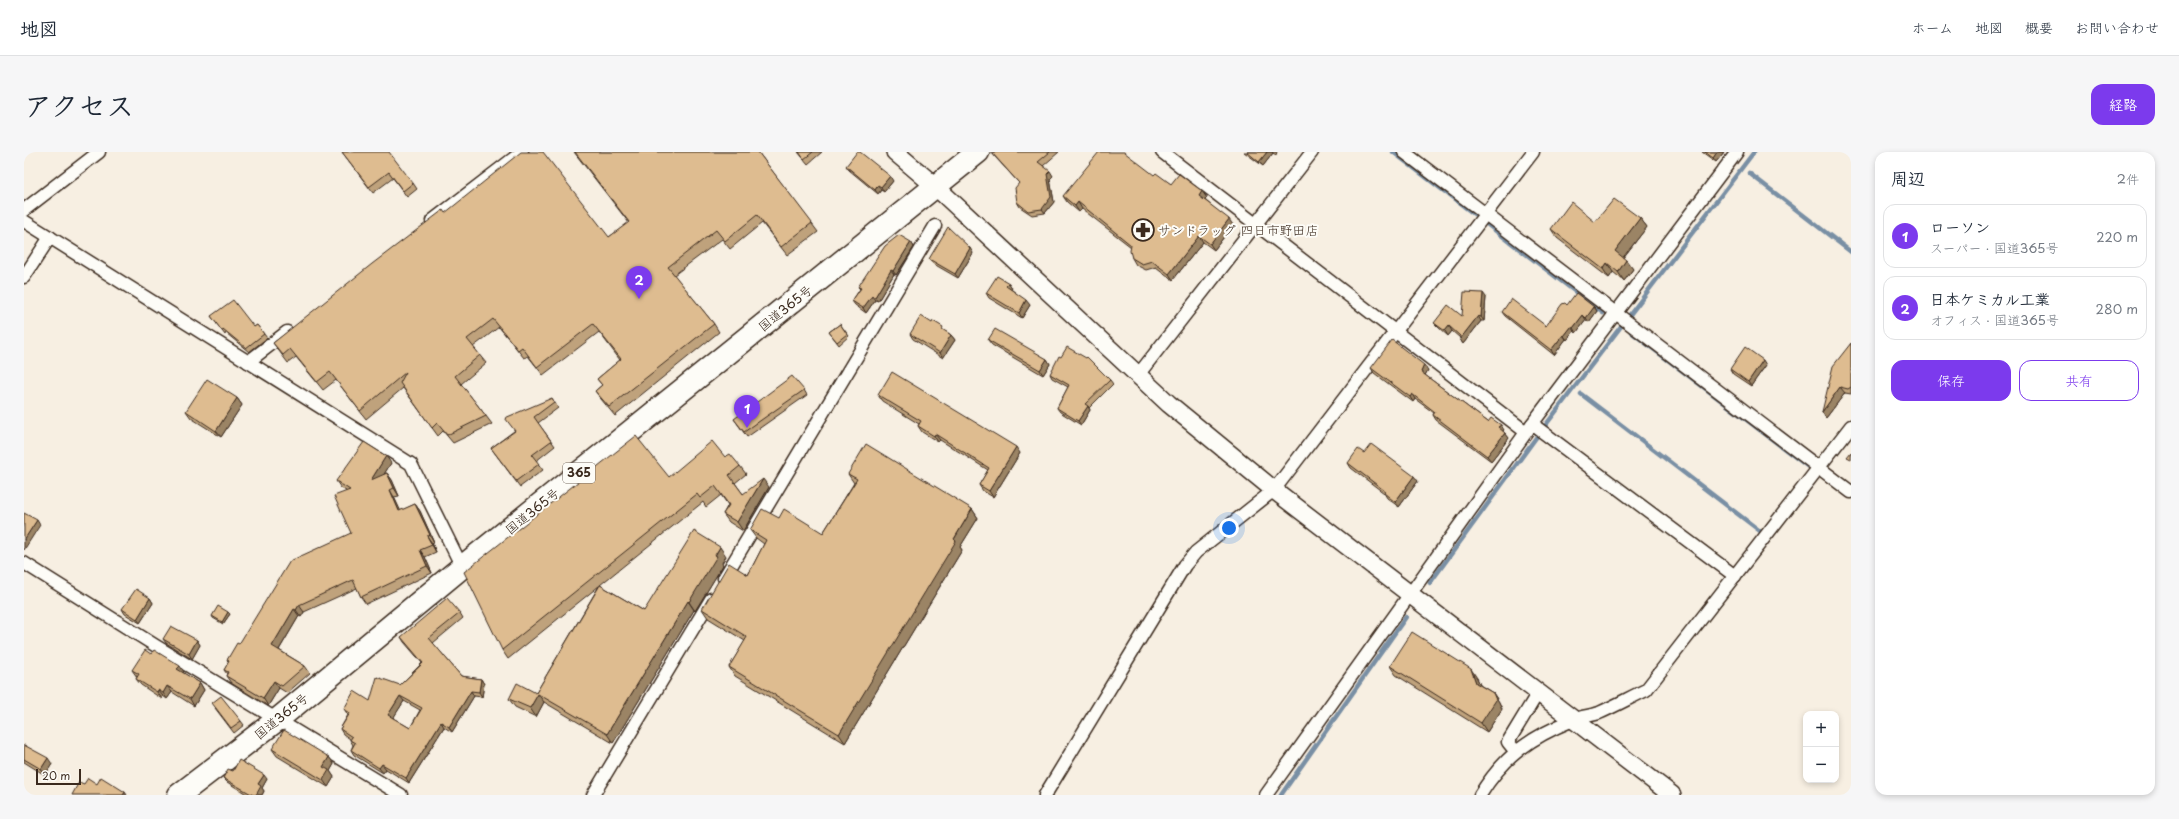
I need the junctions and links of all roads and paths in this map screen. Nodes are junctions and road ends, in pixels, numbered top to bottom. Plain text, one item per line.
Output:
1 (99, 152) edge
2 (522, 152) edge
3 (895, 152) edge
4 (978, 152) edge
5 (1162, 152) edge
6 (1312, 152) edge
7 (1404, 152) edge
8 (1533, 152) edge
9 (1737, 152) edge
10 (936, 187) junction
11 (24, 210) edge
12 (1486, 213) junction
13 (24, 221) edge
14 (1257, 224) junction
15 (935, 226) dead end
16 (422, 228) edge
17 (50, 237) junction
18 (24, 278) edge
19 (1616, 314) junction
20 (298, 324) edge
21 (1395, 331) junction
22 (248, 362) junction
23 (1138, 375) junction
24 (1851, 426) edge
25 (1530, 427) junction
26 (1820, 468) junction
27 (1274, 490) junction
28 (1851, 492) edge
29 (24, 563) edge
30 (462, 567) junction
31 (1735, 576) junction
32 (1410, 594) junction
33 (1539, 691) junction
34 (1575, 719) junction
35 (277, 720) junction
36 (1516, 752) junction
37 (179, 795) edge
38 (401, 795) edge
39 (593, 795) edge
40 (1045, 795) edge
41 (1266, 795) edge
42 (1480, 795) edge
43 (1672, 795) edge

1 - 11 street
2 - 16 street
3 - 10 street
4 - 10 highway, 国道365号 / 365
5 - 14 street
6 - 14 street
7 - 12 street
8 - 12 street
9 - 19 street
10 - 23 street
10 - 30 highway, 国道365号 / 365
12 - 19 street
12 - 21 street
13 - 17 street
14 - 21 street
14 - 23 street
15 - 39 street
17 - 18 street
17 - 22 street
19 - 25 street
19 - 26 street
20 - 22 street
21 - 25 street
21 - 27 street
22 - 30 street
23 - 27 street
24 - 26 street
25 - 31 street
25 - 32 street
26 - 28 street
26 - 31 street
27 - 32 street
27 - 40 street
29 - 35 street
30 - 35 highway, 国道365号 / 365
31 - 34 street
32 - 33 street
32 - 41 street
33 - 34 street
33 - 36 street
34 - 36 street
34 - 43 street
35 - 37 highway, 国道365号 / 365
35 - 38 street
36 - 42 street

